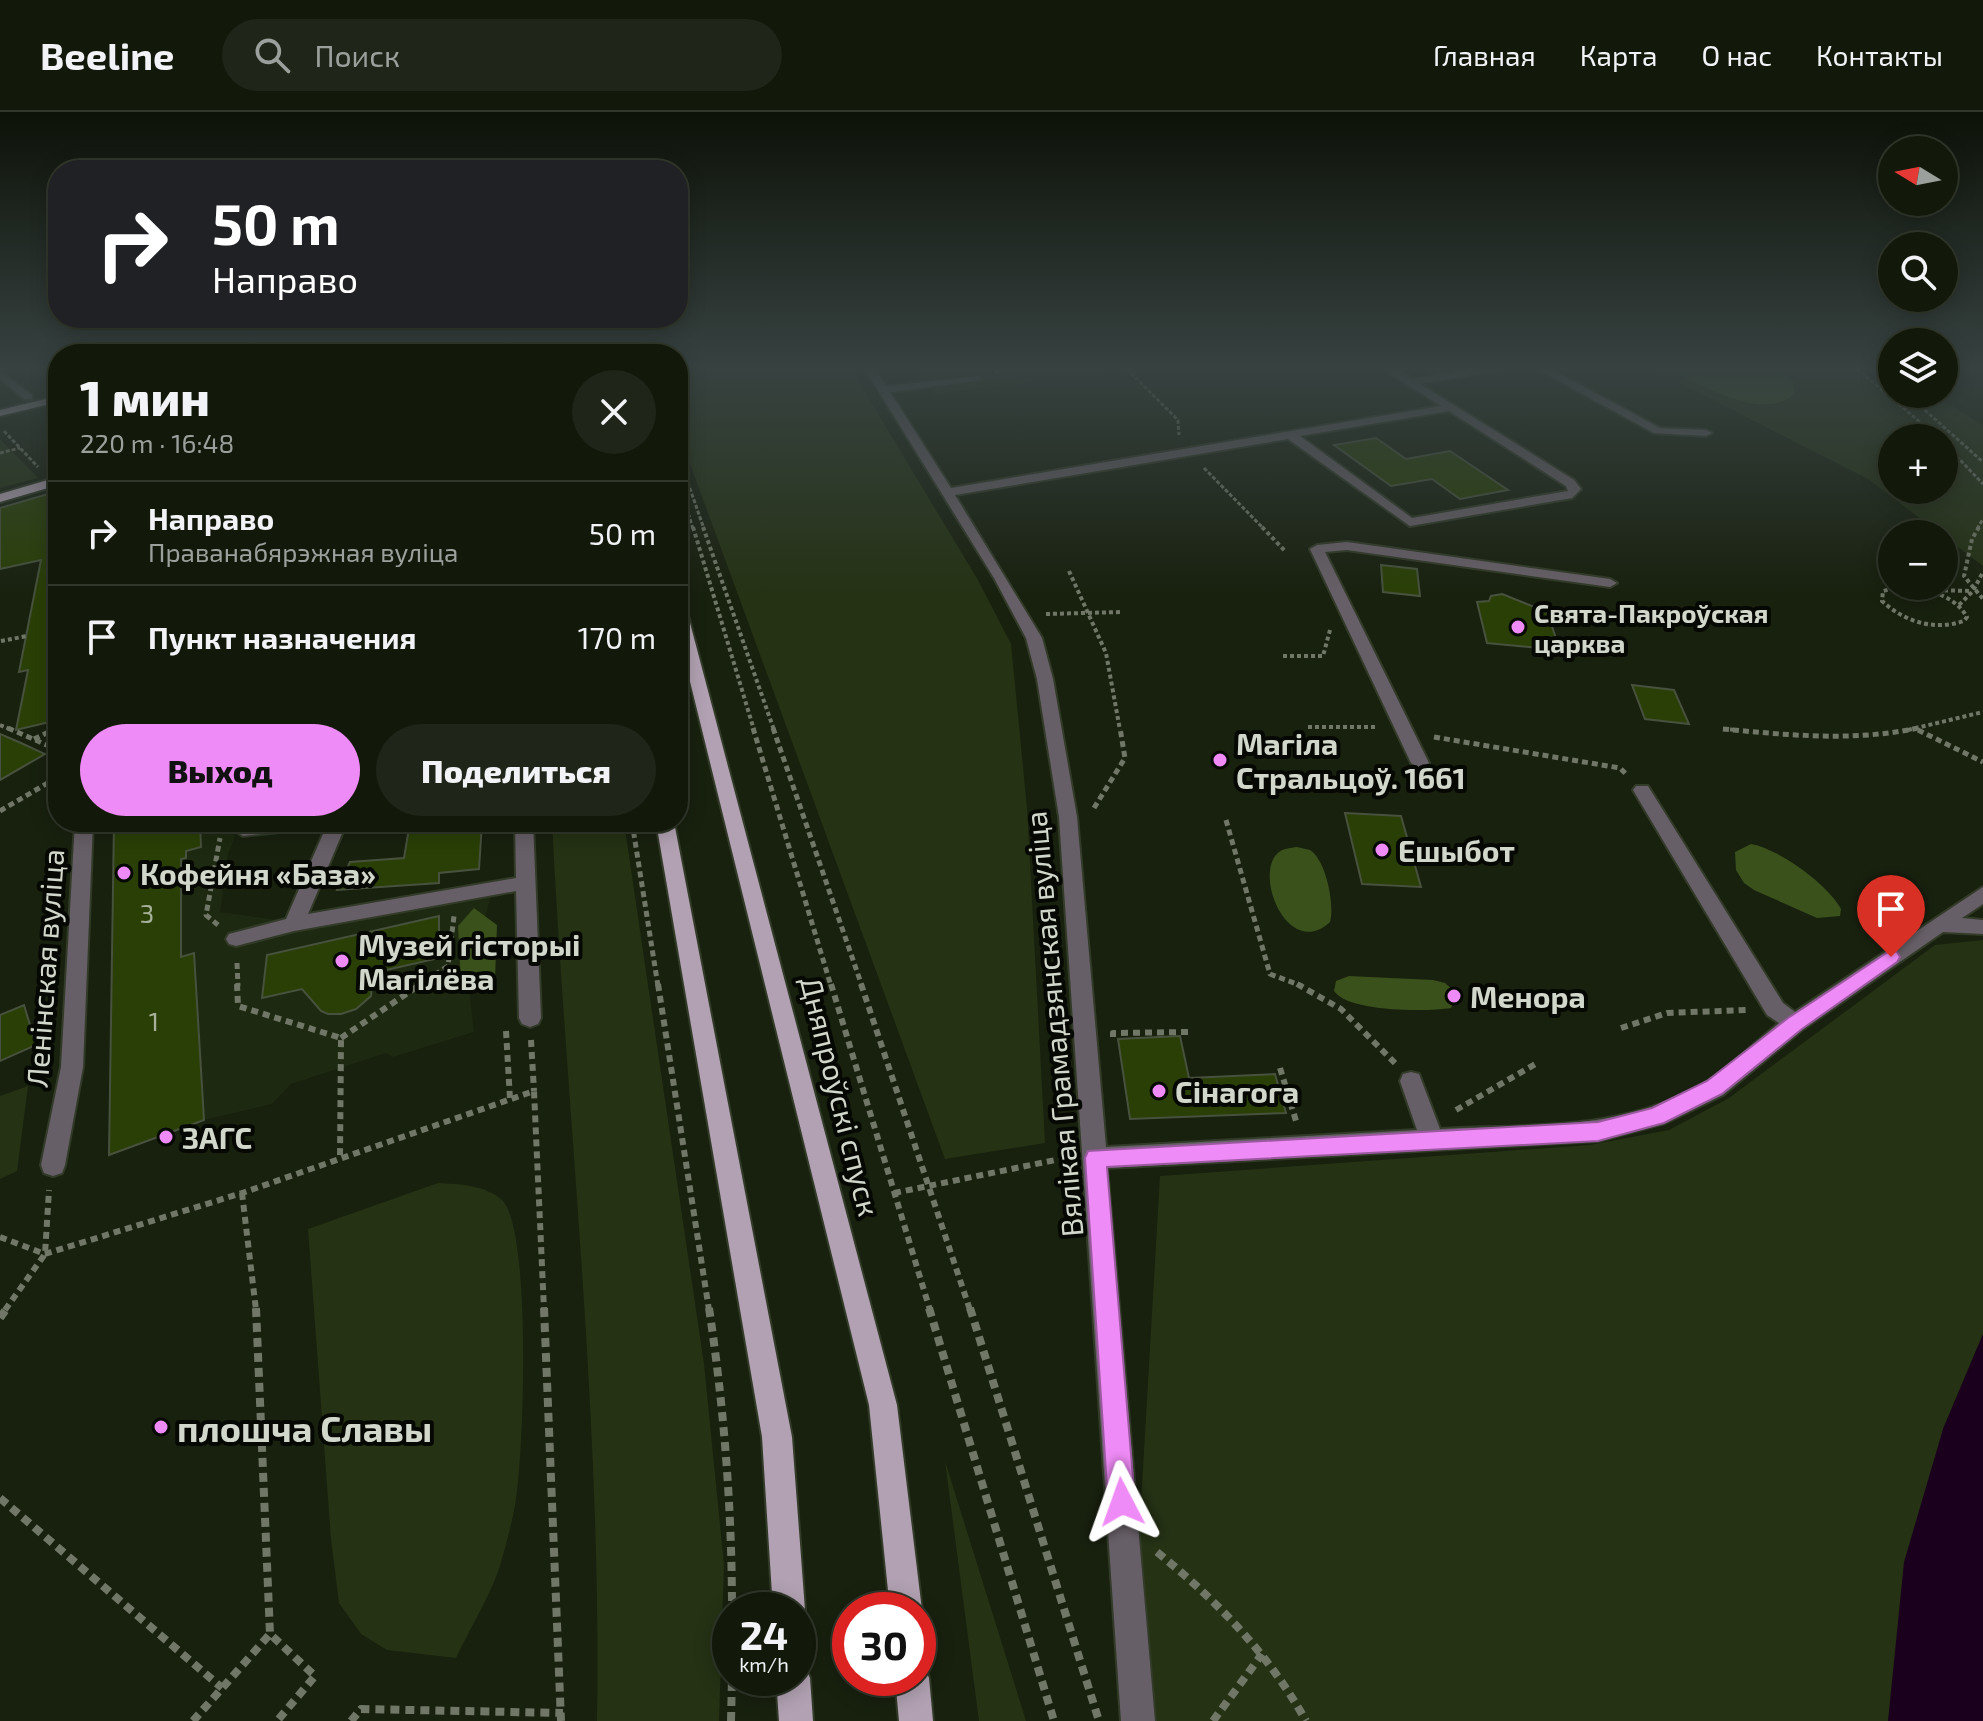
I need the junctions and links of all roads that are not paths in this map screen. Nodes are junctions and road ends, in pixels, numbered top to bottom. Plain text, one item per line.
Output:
1 (918, 444) edge
2 (1236, 444) edge
3 (1303, 444) edge
4 (1508, 444) edge
5 (48, 480) edge
6 (948, 492) junction
7 (0, 498) edge
8 (1610, 583) dead end
9 (688, 643) edge
10 (1420, 763) dead end
11 (1642, 790) road end
12 (84, 832) edge
13 (334, 832) edge
14 (524, 832) edge
15 (667, 832) edge
16 (525, 883) junction
17 (1983, 894) edge
18 (294, 924) junction
19 (1939, 924) junction
20 (1983, 927) edge
21 (236, 939) road end
22 (530, 1018) road end
23 (1795, 1023) junction
24 (1411, 1081) road end
25 (1432, 1139) junction
26 (1096, 1158) junction
27 (53, 1165) dead end
28 (788, 1592) edge
29 (904, 1592) edge
30 (794, 1696) edge
31 (914, 1696) edge
32 (916, 1719) edge
33 (796, 1721) edge
34 (1138, 1721) edge

1 - 6 street, Вялікая Грамадзянская вуліца
2 - 6 street
3 - 4 street
5 - 7 main road
6 - 26 street, Вялікая Грамадзянская вуліца
8 - 10 street
9 - 29 main road, Дняпроўскі спуск
11 - 23 street
12 - 27 street, Ленінская вуліца
13 - 18 street
14 - 16 street
15 - 28 main road
16 - 18 street
16 - 22 street
17 - 19 street
18 - 21 street
19 - 20 street
19 - 23 street
23 - 25 street
24 - 25 street
25 - 26 street
26 - 34 street, Вялікая Грамадзянская вуліца
30 - 33 main road
31 - 32 main road

